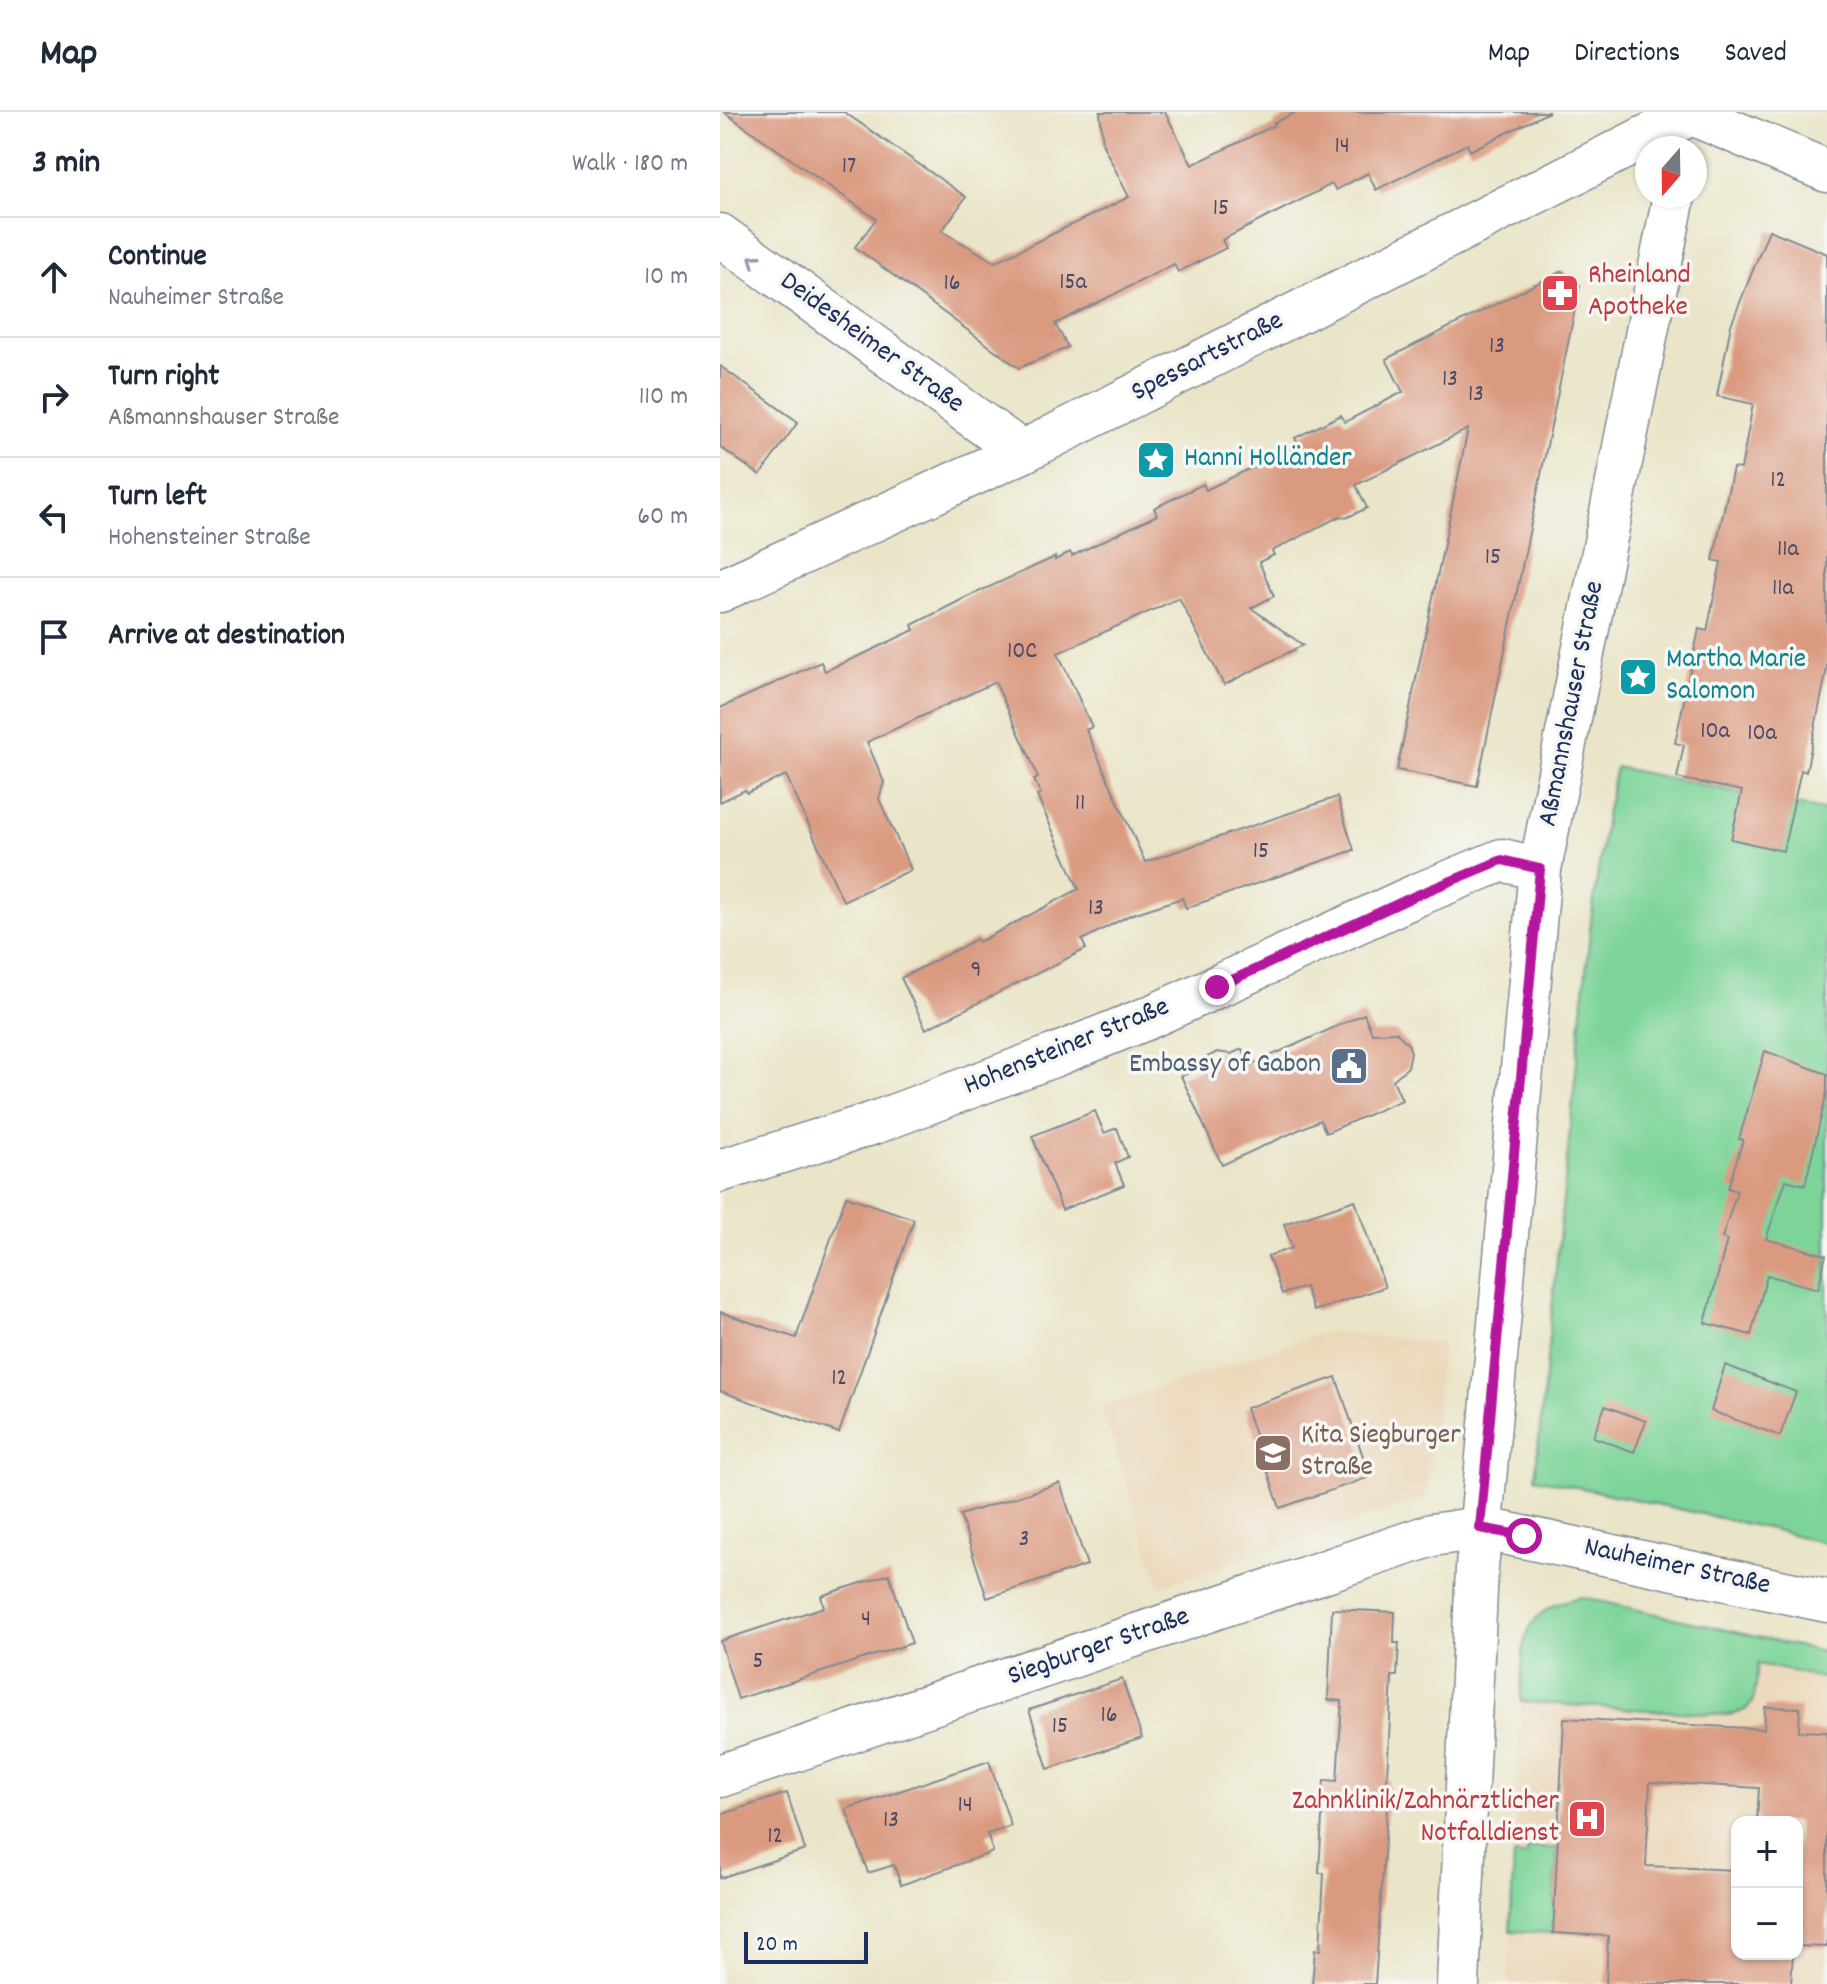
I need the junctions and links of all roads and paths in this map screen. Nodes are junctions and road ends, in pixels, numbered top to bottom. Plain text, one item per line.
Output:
1 (1689, 120) edge
2 (1827, 171) edge
3 (1672, 208) edge
4 (720, 235) edge
5 (1022, 452) junction
6 (720, 591) edge
7 (1540, 869) junction
8 (720, 1171) edge
9 (1480, 1528) junction
10 (1827, 1601) edge
11 (720, 1776) edge
12 (1458, 1984) edge

1 - 2 street
1 - 5 street, Spessartstraße
3 - 7 street, Aßmannshauser Straße
5 -> 4 street, Deidesheimer Straße
5 - 6 street, Spessartstraße
7 - 8 street, Hohensteiner Straße
7 - 9 street, Aßmannshauser Straße
9 - 10 street, Nauheimer Straße
9 - 11 street, Siegburger Straße
9 - 12 street, Aßmannshauser Straße

